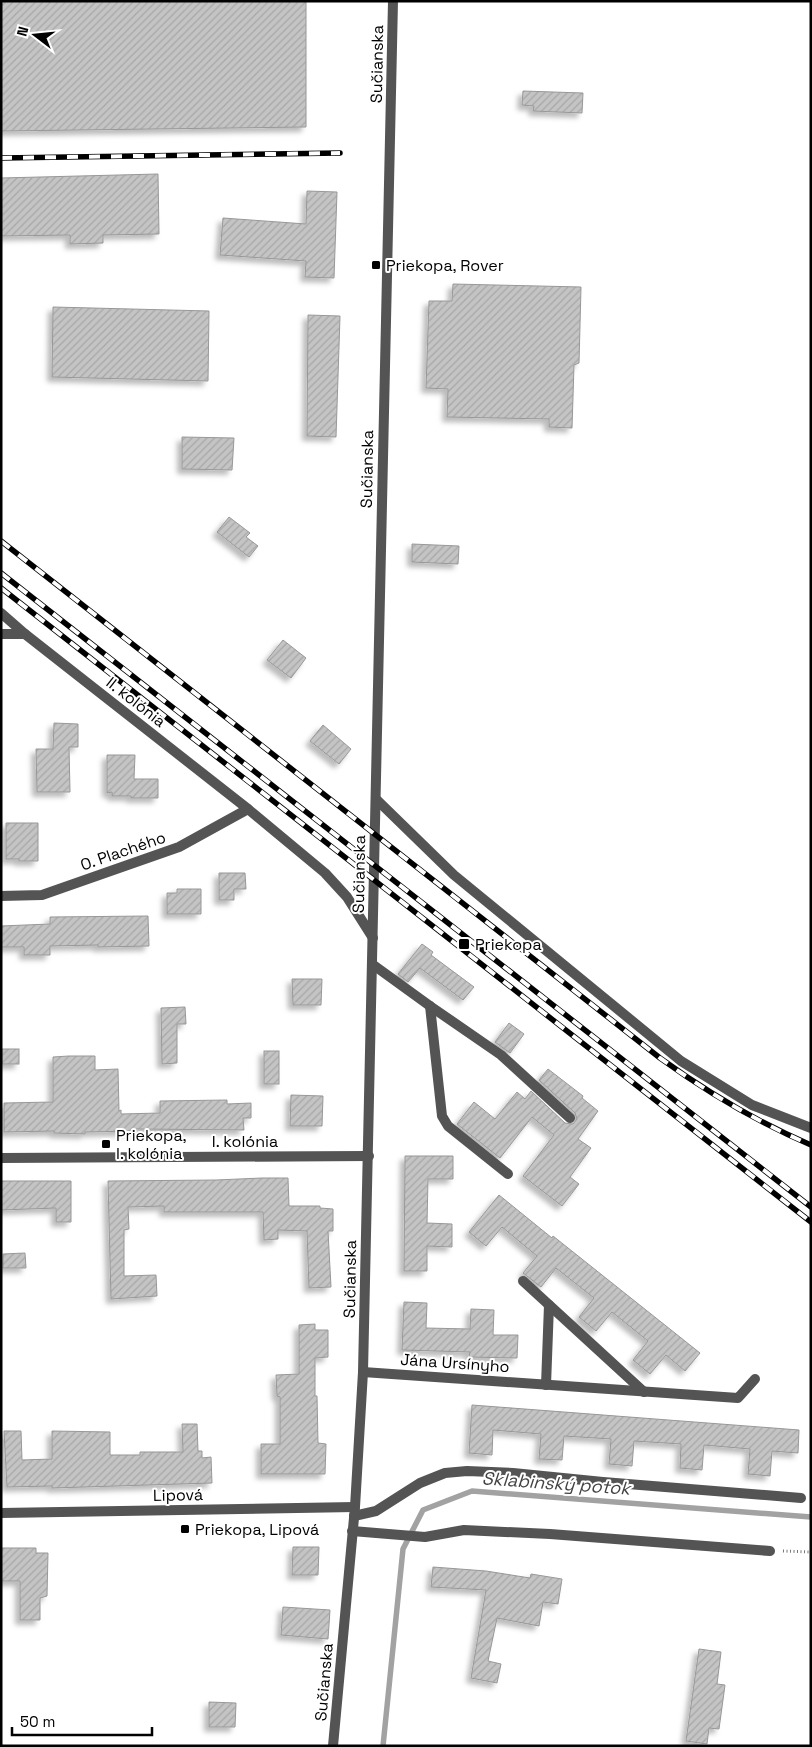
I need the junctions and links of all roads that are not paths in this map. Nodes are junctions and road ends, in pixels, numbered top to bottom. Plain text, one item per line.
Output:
1 (393, 1) edge
2 (1, 614) edge
3 (1, 634) edge
4 (25, 634) junction
5 (377, 800) junction
6 (248, 809) junction
7 (1, 896) edge
8 (373, 938) junction
9 (372, 964) junction
10 (430, 1006) junction
11 (570, 1118) dead end
12 (811, 1128) edge
13 (369, 1156) junction
14 (1, 1158) edge
15 (508, 1174) dead end
16 (523, 1281) dead end
17 (549, 1305) junction
18 (363, 1372) junction
19 (755, 1378) dead end
20 (546, 1385) junction
21 (644, 1392) junction
22 (801, 1498) dead end
23 (354, 1511) junction
24 (1, 1513) edge
25 (352, 1531) junction
26 (770, 1551) road end
27 (334, 1746) edge

1 - 5 street, Sučianska
2 - 4 street, II. kolónia
3 - 4 street
4 - 6 street, II. kolónia
5 - 8 street, Sučianska
5 - 12 street
6 - 7 street, O. Plachého
6 - 8 street, II. kolónia
8 - 9 street, Sučianska
9 - 10 street
9 - 13 street, Sučianska
10 - 11 street
10 - 15 street
13 - 14 street, I. kolónia
13 - 18 street, Sučianska
16 - 17 street
17 - 20 street
17 - 21 street
18 - 20 street, Jána Ursínyho
18 - 23 street, Sučianska
19 - 21 street, Jána Ursínyho
20 - 21 street, Jána Ursínyho
22 - 23 street, Lipová
23 - 24 street, Lipová
23 - 25 street, Sučianska
25 - 26 street
25 - 27 street, Sučianska

